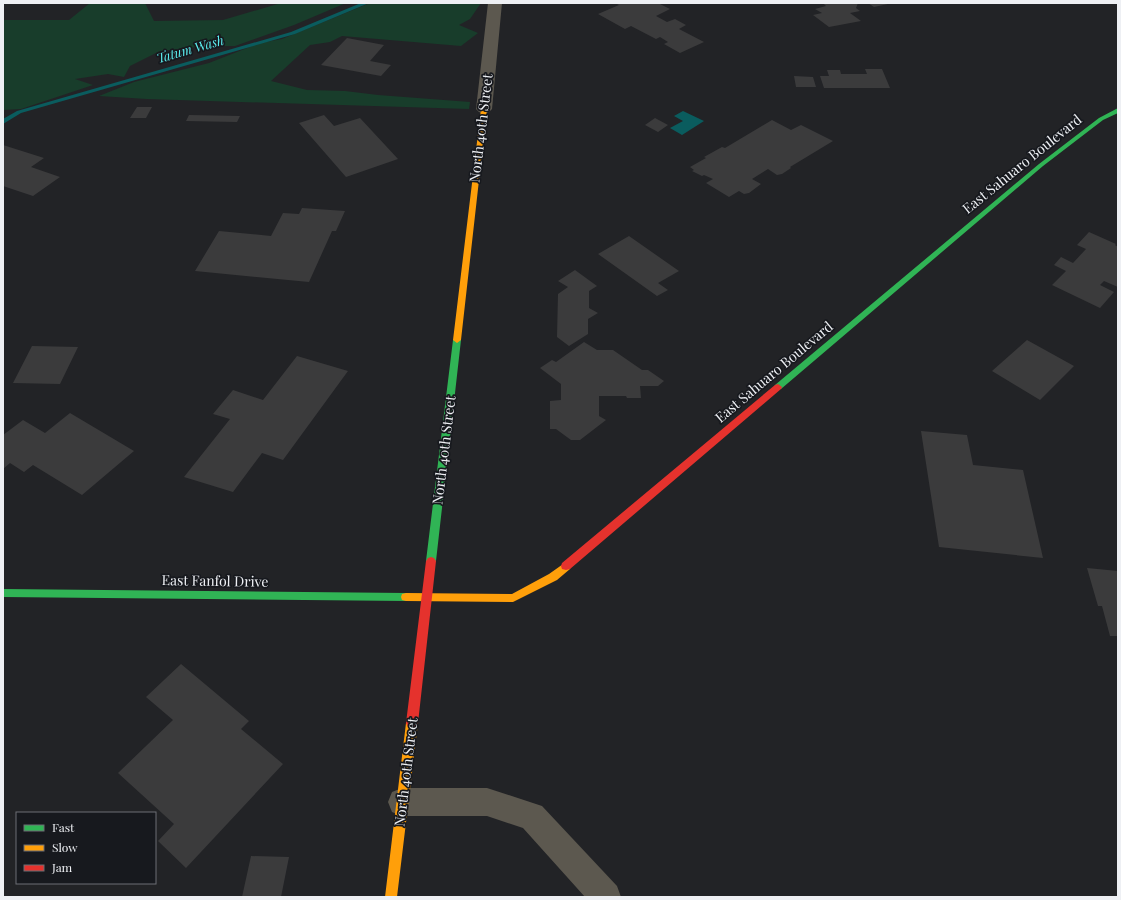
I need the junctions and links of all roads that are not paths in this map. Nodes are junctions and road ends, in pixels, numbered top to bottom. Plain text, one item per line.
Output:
1 (495, 3) edge
2 (484, 109) joint
3 (1118, 110) edge
4 (3, 593) edge
5 (426, 598) junction
6 (402, 802) junction
7 (391, 897) edge
8 (606, 897) edge

1 - 2 street, North 40th Street
2 - 5 street, North 40th Street
3 - 5 street, East Sahuaro Boulevard
4 - 5 street, East Fanfol Drive
5 - 6 street, North 40th Street
6 - 7 street, North 40th Street
6 - 8 street

